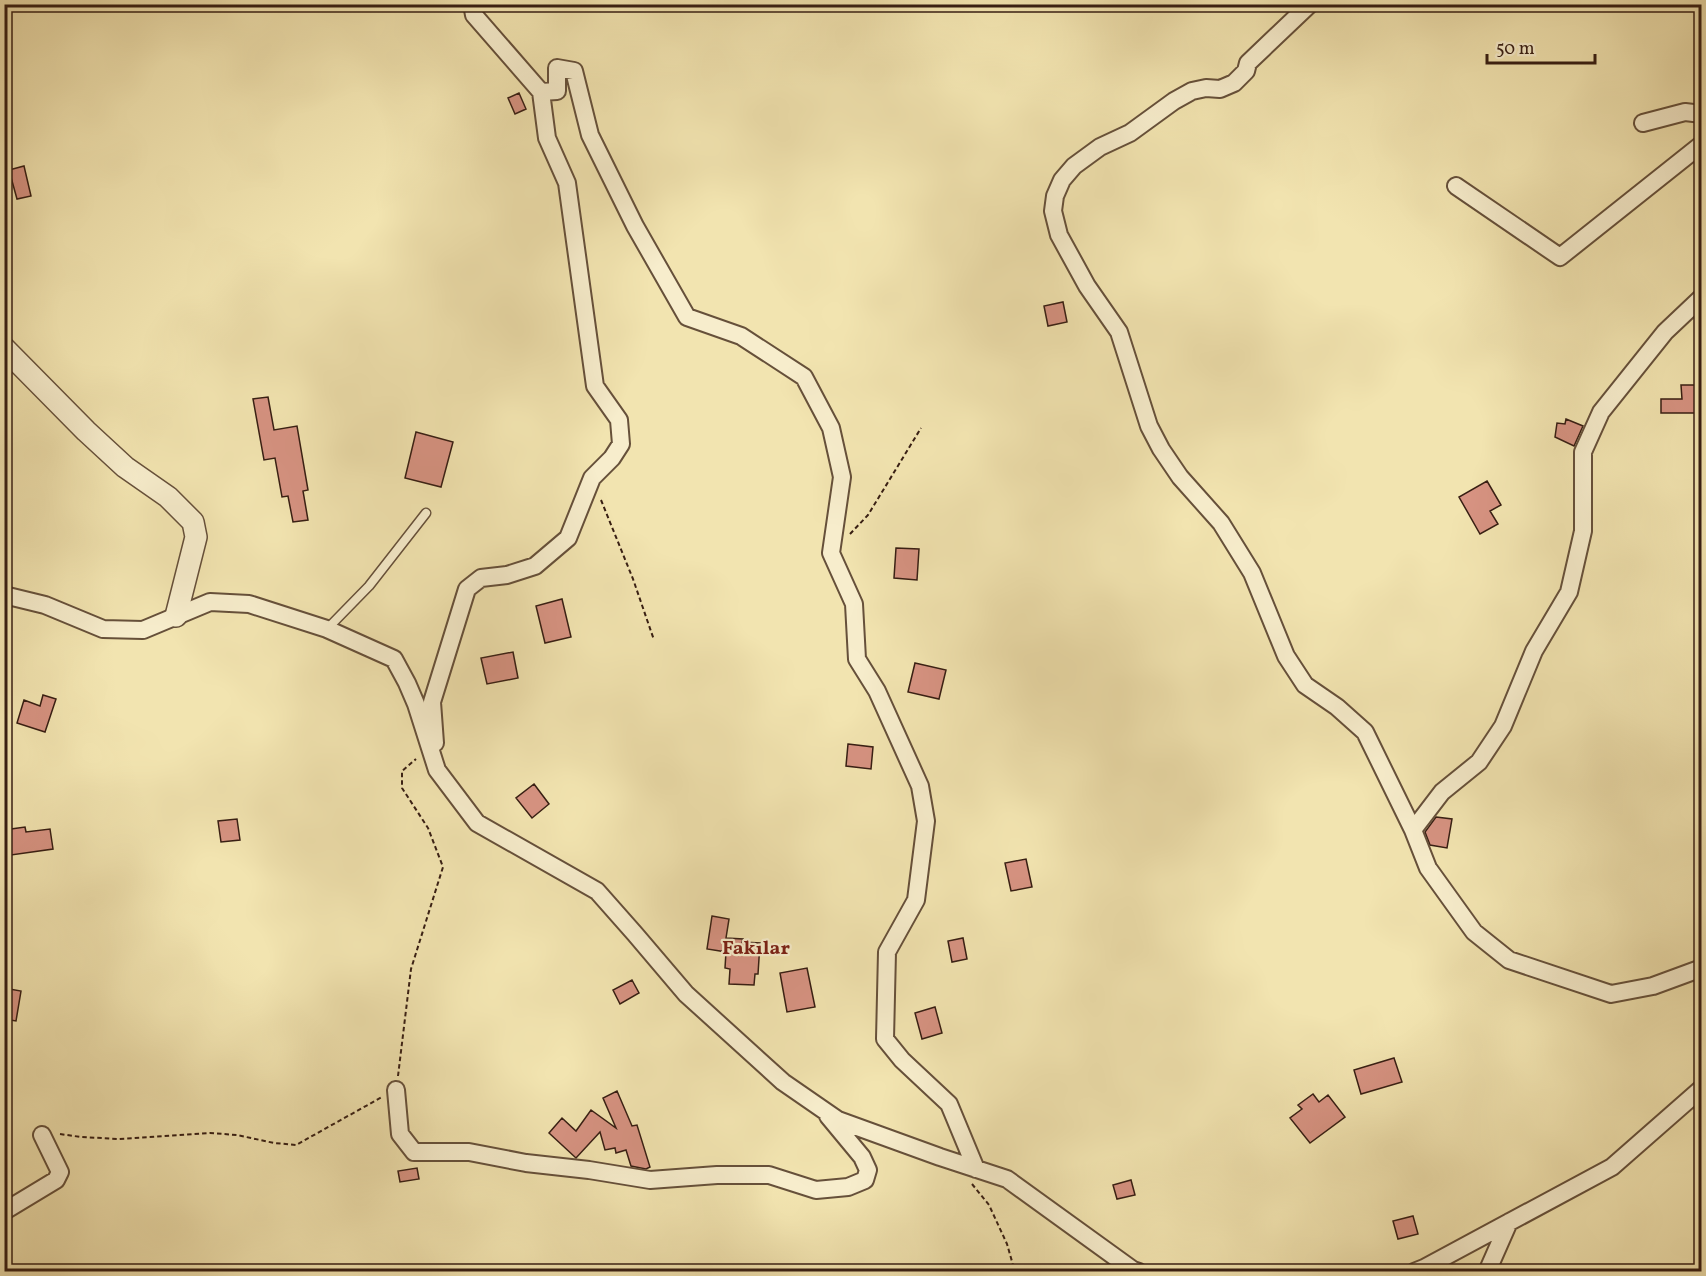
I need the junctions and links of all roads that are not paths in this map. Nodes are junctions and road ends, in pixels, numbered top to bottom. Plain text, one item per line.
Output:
1 (472, 4) edge
2 (1310, 4) edge
3 (541, 92) junction
4 (1701, 114) edge
5 (1642, 123) dead end
6 (1701, 144) edge
7 (1456, 186) dead end
8 (1701, 297) edge
9 (4, 348) edge
10 (426, 513) dead end
11 (4, 595) edge
12 (176, 616) junction
13 (327, 629) junction
14 (437, 770) junction
15 (1413, 830) junction
16 (1701, 968) edge
17 (1701, 1088) edge
18 (396, 1090) road end
19 (821, 1108) junction
20 (42, 1135) road end
21 (976, 1168) junction
22 (4, 1210) edge
23 (1509, 1222) junction
24 (1139, 1272) edge
25 (1414, 1272) edge
26 (1487, 1272) edge

1 - 3 street
2 - 15 street
3 - 14 street
3 - 21 street
4 - 5 street
6 - 7 street
8 - 15 street
9 - 12 street
10 - 13 lane
11 - 12 street
12 - 13 street
13 - 14 street
14 - 19 street
15 - 16 street
17 - 23 street
18 - 19 street
19 - 21 street
20 - 22 street
21 - 24 street
23 - 25 street
23 - 26 street

